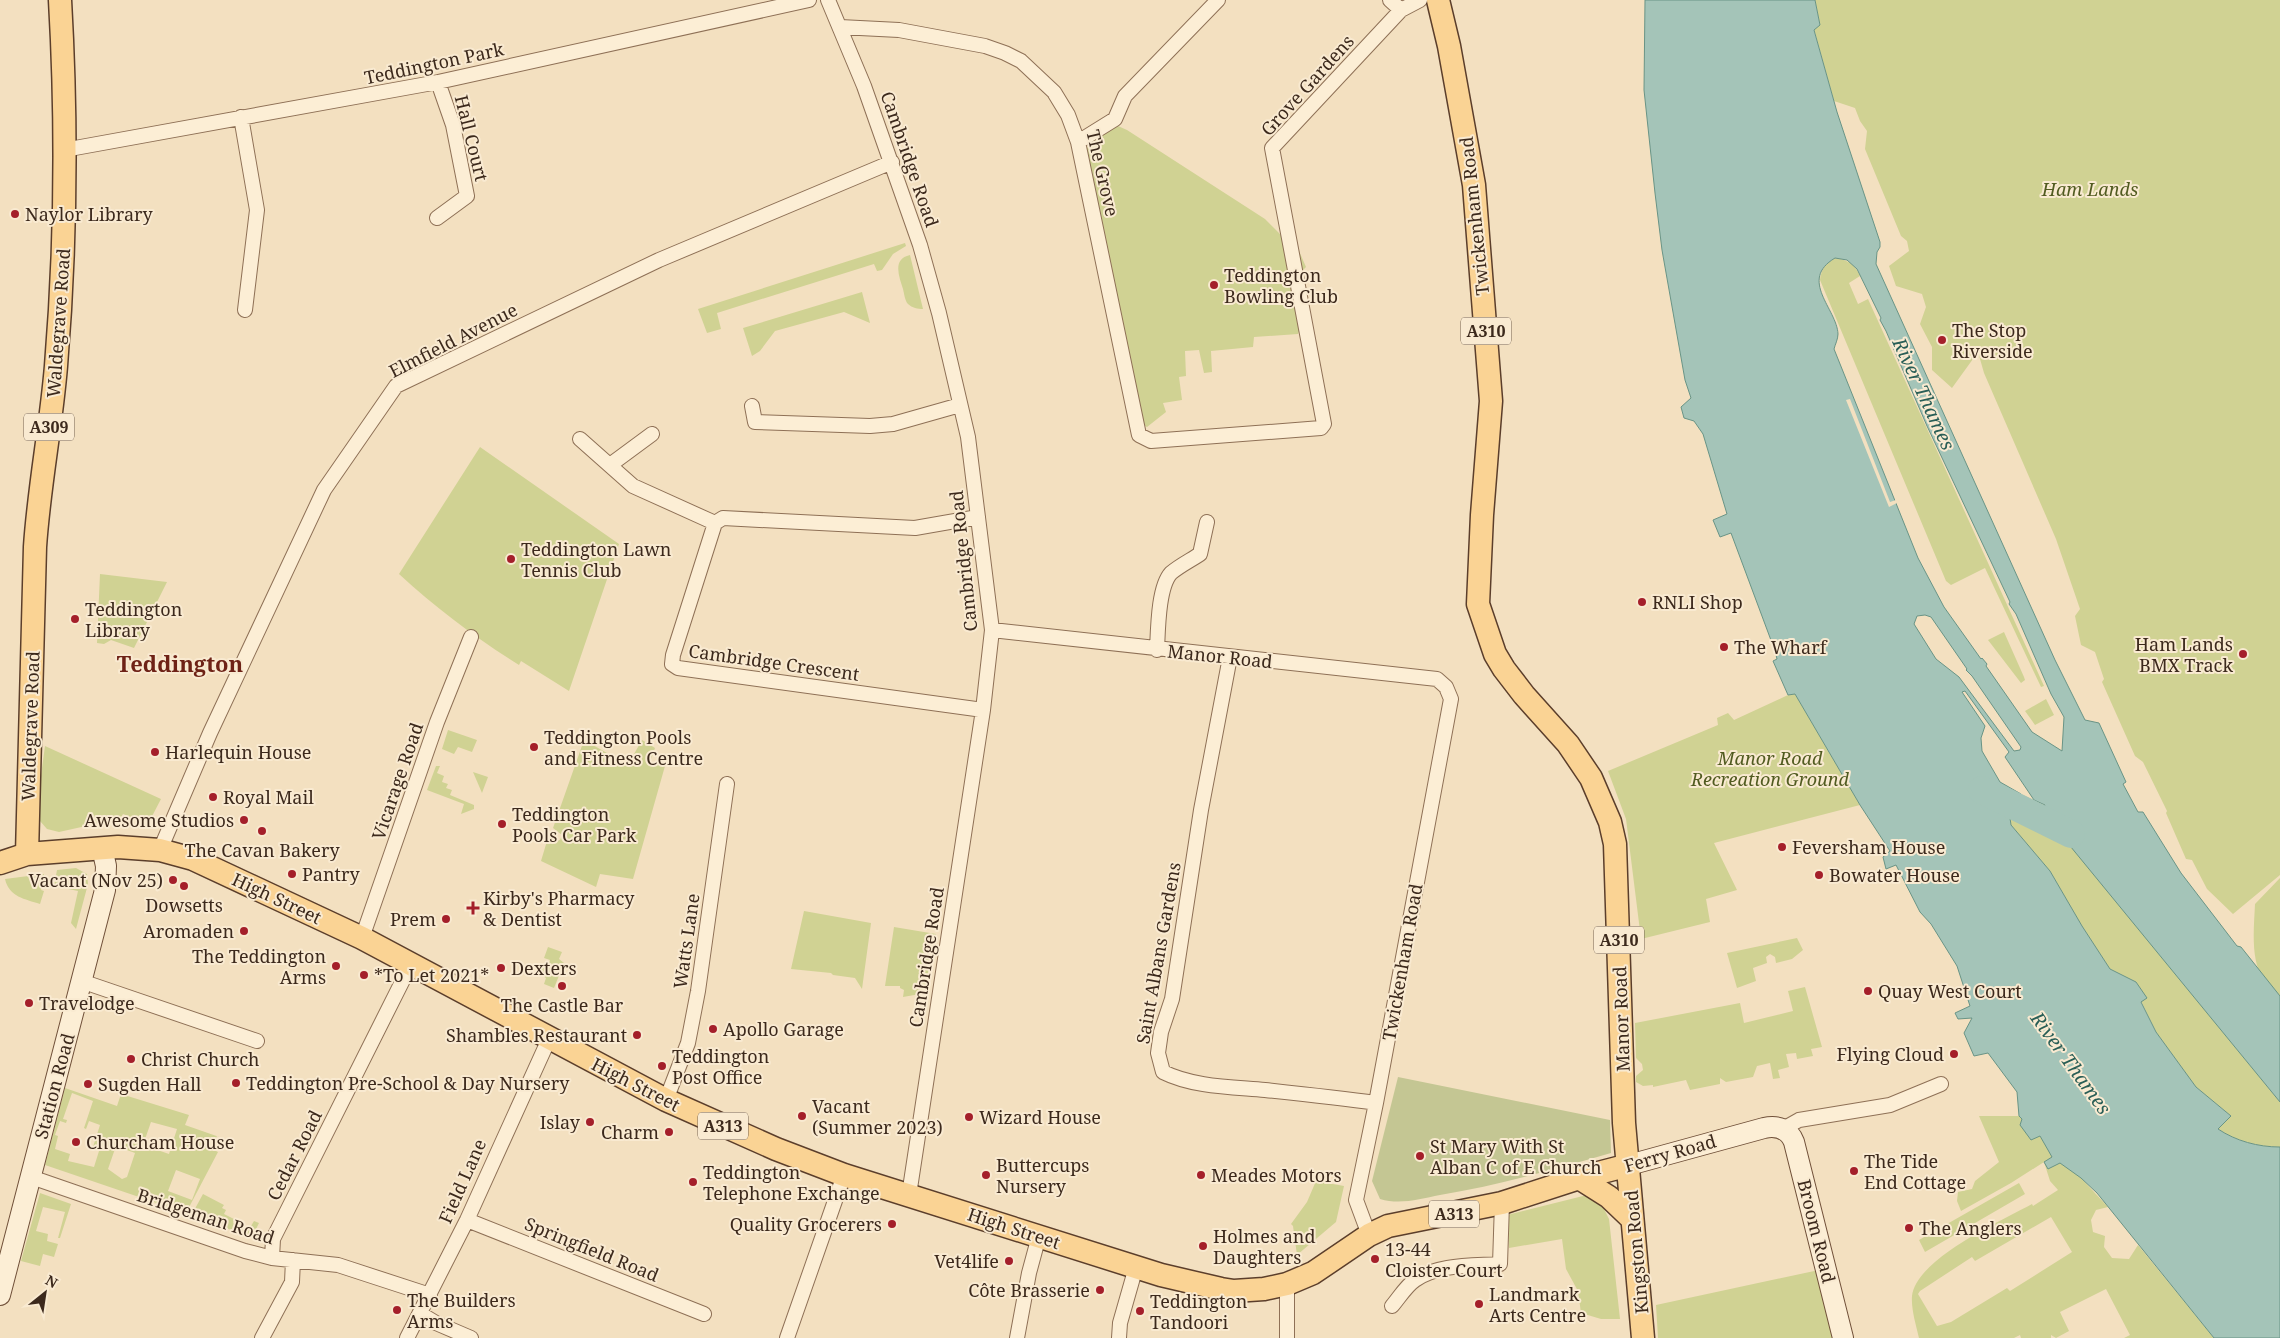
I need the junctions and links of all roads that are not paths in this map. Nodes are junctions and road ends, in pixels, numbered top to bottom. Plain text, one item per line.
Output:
1 (60, 0) edge
2 (809, 0) edge
3 (828, 0) edge
4 (1218, 0) edge
5 (1390, 0) edge
6 (1420, 0) edge
7 (1438, 0) edge
8 (1401, 10) junction
9 (840, 26) junction
10 (438, 82) junction
11 (241, 117) junction
12 (1078, 142) junction
13 (64, 150) junction
14 (892, 162) junction
15 (437, 218) dead end
16 (245, 310) dead end
17 (960, 405) junction
18 (752, 406) dead end
19 (652, 434) dead end
20 (1139, 435) joint
21 (580, 439) dead end
22 (610, 465) junction
23 (978, 517) junction
24 (1207, 522) dead end
25 (715, 523) junction
26 (992, 630) junction
27 (471, 636) dead end
28 (1157, 650) junction
29 (1230, 657) junction
30 (1504, 669) joint
31 (1446, 688) joint
32 (983, 710) junction
33 (727, 784) dead end
34 (102, 848) junction
35 (160, 850) junction
36 (27, 854) junction
37 (0, 863) edge
38 (362, 938) junction
39 (411, 964) junction
40 (82, 981) junction
41 (549, 1038) junction
42 (258, 1041) dead end
43 (1941, 1084) dead end
44 (666, 1100) junction
45 (1376, 1103) junction
46 (1783, 1129) junction
47 (1629, 1165) junction
48 (844, 1175) junction
49 (31, 1177) junction
50 (1579, 1178) junction
51 (909, 1195) junction
52 (1502, 1203) junction
53 (1632, 1219) junction
54 (467, 1220) junction
55 (1369, 1234) junction
56 (1039, 1236) junction
57 (272, 1258) junction
58 (293, 1260) junction
59 (1136, 1267) junction
60 (1287, 1284) junction
61 (0, 1294) edge
62 (430, 1295) junction
63 (1392, 1306) dead end
64 (421, 1314) junction
65 (704, 1314) dead end
66 (262, 1338) edge
67 (408, 1338) edge
68 (471, 1338) edge
69 (787, 1338) edge
70 (1017, 1338) edge
71 (1119, 1338) edge
72 (1287, 1338) edge
73 (1643, 1338) edge
74 (1843, 1338) edge

1 - 13 main road, Waldegrave Road / A309
2 - 10 street, Teddington Park
3 - 9 street, Cambridge Road
4 - 12 street
5 - 8 street
6 - 8 street, Grove Gardens
7 - 30 main road, Twickenham Road / A310
8 - 20 street, Grove Gardens
9 - 12 street, The Grove
9 - 14 street, Cambridge Road
10 - 11 street, Teddington Park
10 - 15 street, Hall Court
11 - 13 street, Teddington Park
11 - 16 street
12 - 20 street, The Grove
13 - 36 main road, Waldegrave Road / A309
14 - 17 street, Cambridge Road
14 - 35 street, Elmfield Avenue
17 - 18 street
17 - 23 street, Cambridge Road
19 - 22 street
21 - 22 street
22 - 25 street
23 - 25 street
23 - 26 street, Cambridge Road
24 - 28 street
25 - 32 street, Cambridge Crescent
26 - 28 street, Manor Road
26 - 32 street, Cambridge Road
27 - 38 street, Vicarage Road
28 - 29 street, Manor Road
29 - 31 street, Manor Road
29 - 45 street, Saint Albans Gardens
30 - 47 main road, Manor Road / A310
31 - 45 street, Twickenham Road
32 - 51 street, Cambridge Road
33 - 44 street, Watts Lane
34 - 35 main road, High Street / A313
34 - 36 main road, High Street / A313
34 - 40 main road, Station Road
35 - 38 main road, High Street / A313
36 - 37 main road, High Street / A313
38 - 39 main road, High Street / A313
39 - 41 main road, High Street / A313
39 - 57 street, Cedar Road
40 - 42 street
40 - 49 main road, Station Road
41 - 44 main road, High Street / A313
41 - 54 street, Field Lane
43 - 46 street, Ferry Road
44 - 48 main road, High Street / A313
45 - 55 street, Twickenham Road
46 - 47 main road, Ferry Road
46 - 74 main road, Broom Road
47 - 50 main road, Ferry Road / A313
47 - 53 main road, Kingston Road / A310
48 - 51 main road, High Street / A313
48 - 69 street
49 - 57 street, Bridgeman Road
49 - 61 main road, Station Road
50 - 52 main road, Ferry Road / A313
50 - 53 main road
51 - 56 main road, High Street / A313
52 - 55 main road, Ferry Road / A313
52 - 63 street
53 - 73 main road, Kingston Road / A310
54 - 62 street, Field Lane
54 - 65 street, Springfield Road
55 - 60 main road, High Street / A313
56 - 59 main road, High Street / A313
56 - 70 street
57 - 58 street, Bridgeman Road
58 - 62 street, Bridgeman Road
58 - 66 street
59 - 60 main road, High Street / A313
59 - 71 street
60 - 72 street
62 - 64 street, Field Lane
64 - 67 street, Field Lane
64 - 68 street

